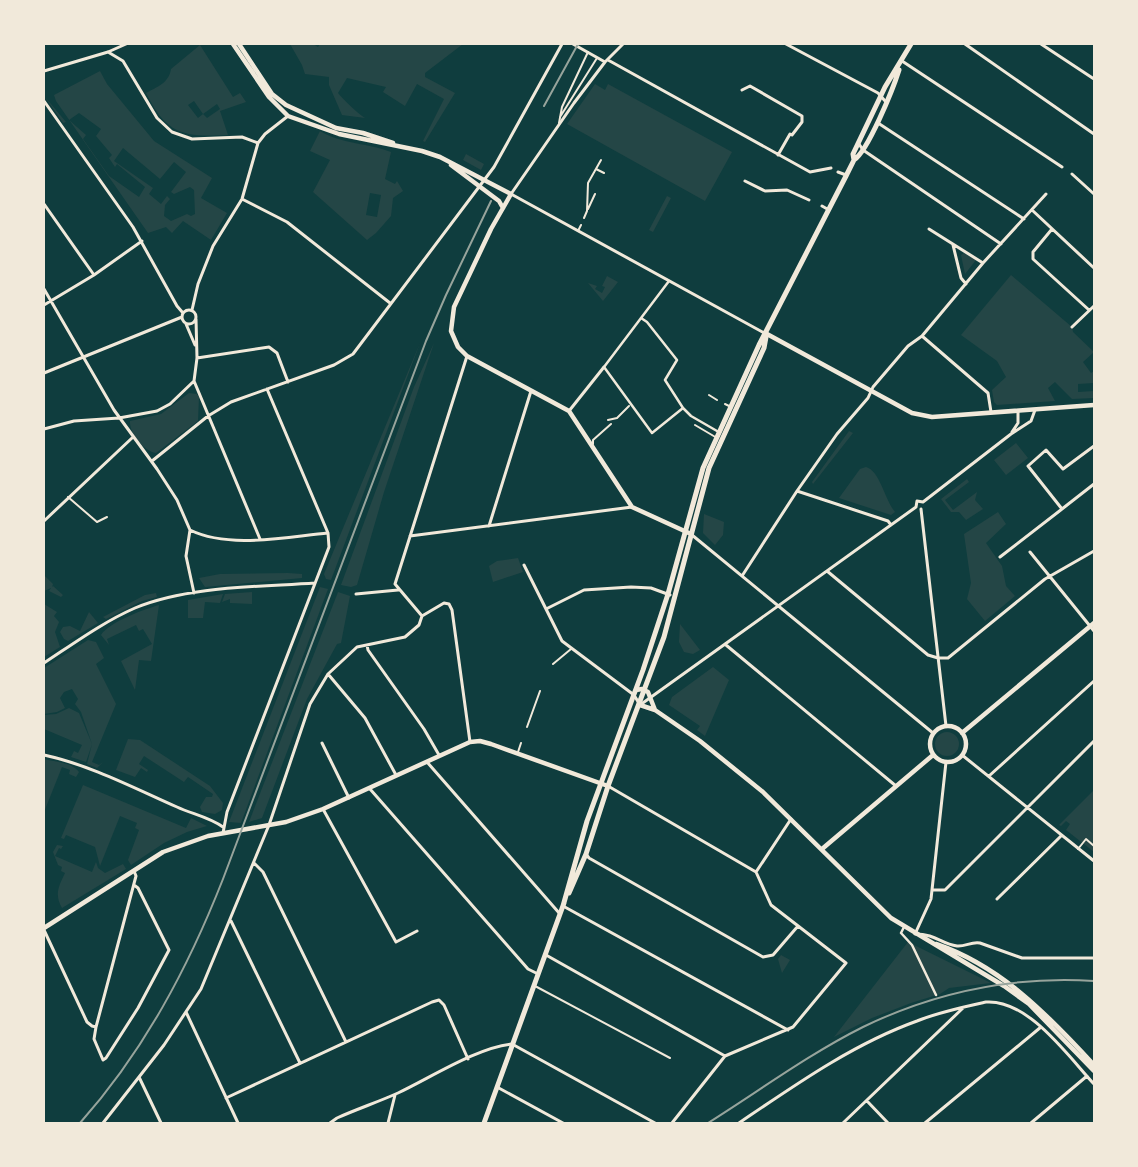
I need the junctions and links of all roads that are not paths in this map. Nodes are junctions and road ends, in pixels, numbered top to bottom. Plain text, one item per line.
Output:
1 (126, 44) edge
2 (234, 44) edge
3 (239, 44) edge
4 (562, 44) edge
5 (573, 44) edge
6 (623, 44) edge
7 (786, 44) edge
8 (911, 44) edge
9 (965, 44) edge
10 (1042, 44) edge
11 (108, 52) junction
12 (588, 52) junction
13 (597, 58) junction
14 (607, 61) junction
15 (902, 61) junction
16 (44, 72) edge
17 (1094, 80) edge
18 (742, 90) dead end
19 (882, 96) junction
20 (44, 101) edge
21 (886, 102) junction
22 (297, 112) junction
23 (288, 116) junction
24 (559, 119) junction
25 (877, 121) junction
26 (560, 124) junction
27 (1094, 134) edge
28 (258, 143) junction
29 (397, 144) junction
30 (859, 144) junction
31 (863, 150) junction
32 (778, 155) junction
33 (444, 160) junction
34 (601, 160) dead end
35 (854, 160) junction
36 (1062, 167) dead end
37 (831, 168) dead end
38 (596, 169) junction
39 (838, 172) dead end
40 (604, 173) dead end
41 (1072, 174) dead end
42 (846, 176) junction
43 (484, 180) junction
44 (745, 181) dead end
45 (478, 186) junction
46 (511, 194) junction
47 (595, 194) dead end
48 (1046, 194) dead end
49 (1094, 194) edge
50 (242, 199) junction
51 (809, 200) dead end
52 (44, 204) edge
53 (822, 206) dead end
54 (503, 208) junction
55 (830, 210) junction
56 (1032, 210) junction
57 (587, 211) junction
58 (584, 218) dead end
59 (1024, 219) junction
60 (581, 225) dead end
61 (929, 229) dead end
62 (1052, 229) junction
63 (578, 231) junction
64 (142, 241) junction
65 (953, 244) junction
66 (1001, 244) junction
67 (983, 263) junction
68 (1094, 268) edge
69 (94, 275) junction
70 (669, 281) junction
71 (966, 284) junction
72 (44, 289) edge
73 (52, 302) junction
74 (390, 303) junction
75 (44, 305) edge
76 (1094, 306) edge
77 (192, 310) junction
78 (1089, 310) junction
79 (183, 313) junction
80 (182, 317) junction
81 (641, 318) junction
82 (196, 319) junction
83 (186, 324) junction
84 (1072, 327) dead end
85 (767, 334) junction
86 (922, 336) junction
87 (196, 347) junction
88 (467, 356) junction
89 (83, 357) junction
90 (197, 358) junction
91 (604, 368) junction
92 (44, 373) edge
93 (194, 381) junction
94 (288, 382) junction
95 (267, 389) junction
96 (531, 391) junction
97 (871, 392) junction
98 (708, 396) dead end
99 (717, 400) dead end
100 (725, 404) dead end
101 (1094, 405) edge
102 (629, 406) dead end
103 (731, 407) junction
104 (683, 408) junction
105 (1035, 410) junction
106 (569, 411) junction
107 (1018, 411) junction
108 (991, 413) junction
109 (208, 416) junction
110 (119, 418) junction
111 (608, 420) dead end
112 (611, 424) dead end
113 (695, 425) dead end
114 (44, 429) edge
115 (717, 431) dead end
116 (1010, 434) junction
117 (132, 438) junction
118 (719, 439) junction
119 (592, 446) junction
120 (1094, 446) edge
121 (152, 461) junction
122 (1094, 484) edge
123 (798, 491) junction
124 (68, 497) junction
125 (923, 502) junction
126 (632, 507) junction
127 (916, 507) junction
128 (921, 508) junction
129 (1062, 509) junction
130 (107, 517) dead end
131 (44, 521) edge
132 (891, 525) junction
133 (489, 526) junction
134 (190, 530) junction
135 (685, 530) junction
136 (328, 533) junction
137 (691, 534) junction
138 (410, 536) junction
139 (260, 539) junction
140 (1094, 551) edge
141 (1030, 552) dead end
142 (1000, 556) dead end
143 (524, 565) dead end
144 (828, 571) junction
145 (742, 576) junction
146 (1050, 576) junction
147 (315, 583) junction
148 (398, 590) junction
149 (194, 592) junction
150 (356, 594) dead end
151 (668, 594) junction
152 (675, 596) junction
153 (779, 606) junction
154 (546, 609) junction
155 (422, 616) junction
156 (1092, 625) edge
157 (1094, 632) edge
158 (367, 645) junction
159 (726, 645) junction
160 (571, 649) junction
161 (938, 658) junction
162 (44, 663) edge
163 (553, 664) dead end
164 (328, 674) junction
165 (1094, 681) edge
166 (540, 690) dead end
167 (645, 690) junction
168 (635, 693) junction
169 (651, 697) junction
170 (640, 705) junction
171 (655, 710) junction
172 (946, 726) junction
173 (528, 727) dead end
174 (962, 733) junction
175 (933, 734) junction
176 (1094, 741) edge
177 (470, 742) junction
178 (322, 743) dead end
179 (522, 743) dead end
180 (517, 754) junction
181 (44, 755) edge
182 (439, 755) junction
183 (933, 755) junction
184 (962, 755) junction
185 (426, 761) junction
186 (946, 762) junction
187 (396, 775) junction
188 (989, 776) junction
189 (601, 783) junction
190 (608, 786) junction
191 (896, 786) junction
192 (370, 789) junction
193 (350, 798) junction
194 (1026, 808) junction
195 (323, 809) junction
196 (791, 819) junction
197 (268, 825) junction
198 (223, 827) junction
199 (223, 833) junction
200 (1061, 836) junction
201 (1094, 846) edge
202 (822, 849) junction
203 (1078, 849) junction
204 (586, 854) junction
205 (1094, 861) edge
206 (254, 863) junction
207 (134, 871) junction
208 (756, 872) junction
209 (134, 885) junction
210 (932, 890) junction
211 (998, 899) dead end
212 (563, 906) junction
213 (560, 914) junction
214 (230, 920) junction
215 (798, 926) junction
216 (904, 927) junction
217 (44, 929) edge
218 (417, 931) dead end
219 (915, 934) junction
220 (930, 942) junction
221 (545, 955) junction
222 (1094, 958) edge
223 (538, 974) junction
224 (534, 985) junction
225 (936, 995) dead end
226 (964, 1008) junction
227 (186, 1012) junction
228 (1041, 1026) junction
229 (96, 1027) junction
230 (788, 1030) junction
231 (346, 1042) junction
232 (512, 1044) junction
233 (725, 1056) junction
234 (670, 1058) dead end
235 (468, 1059) junction
236 (300, 1063) junction
237 (1094, 1065) edge
238 (1094, 1071) edge
239 (1087, 1076) junction
240 (139, 1077) junction
241 (1094, 1084) edge
242 (497, 1087) junction
243 (395, 1094) junction
244 (226, 1098) junction
245 (866, 1101) junction
246 (103, 1123) edge
247 (161, 1123) edge
248 (238, 1123) edge
249 (330, 1123) edge
250 (388, 1123) edge
251 (484, 1123) edge
252 (563, 1123) edge
253 (655, 1123) edge
254 (672, 1123) edge
255 (739, 1123) edge
256 (842, 1123) edge
257 (888, 1123) edge
258 (925, 1123) edge
259 (1031, 1123) edge

1 - 11 street
2 - 23 main road
3 - 22 main road
4 - 43 street
5 - 12 street
6 - 14 street
7 - 19 street
8 - 15 main road
9 - 27 street
10 - 17 street
11 - 16 street
11 - 28 street
12 - 13 street
12 - 24 lane
13 - 14 street
13 - 24 lane
14 - 26 street
14 - 32 street
15 - 19 main road
15 - 21 main road
15 - 36 street
18 - 32 street
19 - 21 street
19 - 30 main road
20 - 64 street
21 - 25 main road
22 - 23 main road
22 - 29 main road
23 - 28 street
23 - 29 main road
24 - 26 lane
25 - 31 main road
25 - 59 street
26 - 46 street
28 - 50 street
29 - 33 main road
30 - 31 street
30 - 35 main road
31 - 35 main road
31 - 66 street
32 - 37 street
33 - 43 main road
33 - 45 main road
34 - 38 lane
35 - 42 main road
38 - 40 lane
38 - 57 lane
39 - 42 street
41 - 49 street
42 - 55 main road
43 - 45 street
43 - 46 main road
44 - 51 street
45 - 54 main road
45 - 74 street
46 - 54 main road
46 - 63 street
47 - 57 lane
48 - 56 street
50 - 74 street
50 - 77 street
52 - 69 street
53 - 55 street
54 - 88 main road
55 - 85 main road
56 - 59 street
56 - 62 street
57 - 58 lane
59 - 66 street
60 - 63 lane
61 - 65 street
62 - 68 street
62 - 78 street
63 - 70 street
64 - 69 street
64 - 79 street
65 - 67 street
65 - 71 street
66 - 67 street
67 - 71 street
69 - 73 street
70 - 81 street
70 - 85 street
71 - 86 street
72 - 73 street
73 - 75 street
73 - 89 street
74 - 94 street
76 - 78 street
77 - 79 street
77 - 82 street
78 - 84 street
79 - 80 street
80 - 83 street
80 - 89 street
81 - 91 street
81 - 104 street
82 - 83 street
82 - 87 street
83 - 87 street
85 - 97 main road
85 - 103 main road
85 - 118 main road
86 - 97 street
86 - 108 street
87 - 90 street
88 - 96 main road
88 - 138 street
89 - 92 street
89 - 110 street
90 - 93 street
90 - 94 street
91 - 104 street
91 - 106 street
93 - 109 street
93 - 110 street
94 - 95 street
95 - 109 street
95 - 136 street
96 - 106 main road
96 - 133 street
97 - 108 main road
97 - 123 street
98 - 99 lane
100 - 103 lane
101 - 105 main road
102 - 111 lane
103 - 118 main road
104 - 115 street
105 - 107 main road
105 - 116 street
106 - 119 main road
107 - 108 main road
107 - 116 street
109 - 121 street
109 - 139 street
110 - 114 street
110 - 117 street
112 - 119 lane
113 - 118 lane
116 - 125 street
117 - 121 street
117 - 124 street
118 - 135 main road
118 - 137 main road
119 - 126 main road
120 - 129 street
121 - 134 street
122 - 129 street
123 - 132 street
123 - 145 street
124 - 130 lane
124 - 131 street
125 - 127 street
125 - 128 street
126 - 133 street
126 - 135 main road
127 - 128 street
127 - 132 street
128 - 161 street
129 - 142 street
132 - 144 street
133 - 138 street
134 - 139 street
134 - 149 street
135 - 137 main road
135 - 151 main road
136 - 139 street
136 - 147 street
137 - 145 street
137 - 152 main road
138 - 148 street
140 - 146 street
141 - 146 street
143 - 154 street
144 - 153 street
144 - 161 street
145 - 153 street
146 - 156 street
146 - 161 street
147 - 149 street
147 - 198 street
148 - 150 street
148 - 155 street
149 - 162 street
151 - 152 street
151 - 154 street
151 - 168 main road
152 - 167 main road
153 - 159 street
153 - 175 street
154 - 160 street
155 - 158 street
155 - 177 street
156 - 157 street
156 - 174 main road
158 - 164 street
158 - 182 street
159 - 169 street
159 - 191 street
160 - 163 lane
160 - 168 street
161 - 172 street
164 - 187 street
164 - 197 street
165 - 188 street
166 - 173 lane
167 - 168 main road
167 - 169 main road
167 - 170 main road
168 - 170 street
168 - 189 main road
169 - 170 street
169 - 171 main road
170 - 171 main road
170 - 190 main road
171 - 196 main road
172 - 174 main road
172 - 175 main road
174 - 184 main road
175 - 183 main road
176 - 194 street
177 - 180 main road
177 - 182 main road
178 - 193 street
179 - 180 lane
180 - 189 main road
181 - 198 street
182 - 185 main road
183 - 186 main road
183 - 191 main road
184 - 186 main road
184 - 188 street
185 - 187 main road
185 - 213 street
186 - 210 street
187 - 192 main road
188 - 194 street
189 - 190 main road
189 - 212 main road
190 - 204 main road
190 - 208 street
191 - 202 main road
192 - 193 main road
192 - 223 street
193 - 195 main road
194 - 200 street
194 - 210 street
195 - 197 main road
195 - 218 street
196 - 202 main road
196 - 208 street
197 - 199 main road
197 - 206 street
198 - 199 street
199 - 207 main road
200 - 203 street
200 - 211 street
201 - 203 lane
202 - 216 main road
203 - 205 street
204 - 212 main road
204 - 215 street
206 - 214 street
206 - 231 street
207 - 209 street
207 - 217 main road
208 - 215 street
209 - 229 street
209 - 229 street
210 - 219 street
212 - 213 main road
212 - 230 street
213 - 221 main road
214 - 227 street
214 - 236 street
215 - 230 street
216 - 219 main road
216 - 225 street
217 - 229 street
219 - 220 main road
219 - 222 street
220 - 237 main road
220 - 238 main road
221 - 223 main road
221 - 233 street
223 - 224 main road
224 - 232 main road
224 - 234 lane
226 - 228 street
226 - 245 street
226 - 255 street
227 - 240 street
227 - 244 street
228 - 239 street
228 - 258 street
230 - 233 street
231 - 235 street
231 - 236 street
232 - 235 street
232 - 242 main road
232 - 253 street
233 - 254 street
235 - 243 street
236 - 244 street
239 - 241 street
239 - 259 street
240 - 246 street
240 - 247 street
242 - 251 main road
242 - 252 street
243 - 249 street
243 - 250 street
244 - 248 street
245 - 256 street
245 - 257 street

